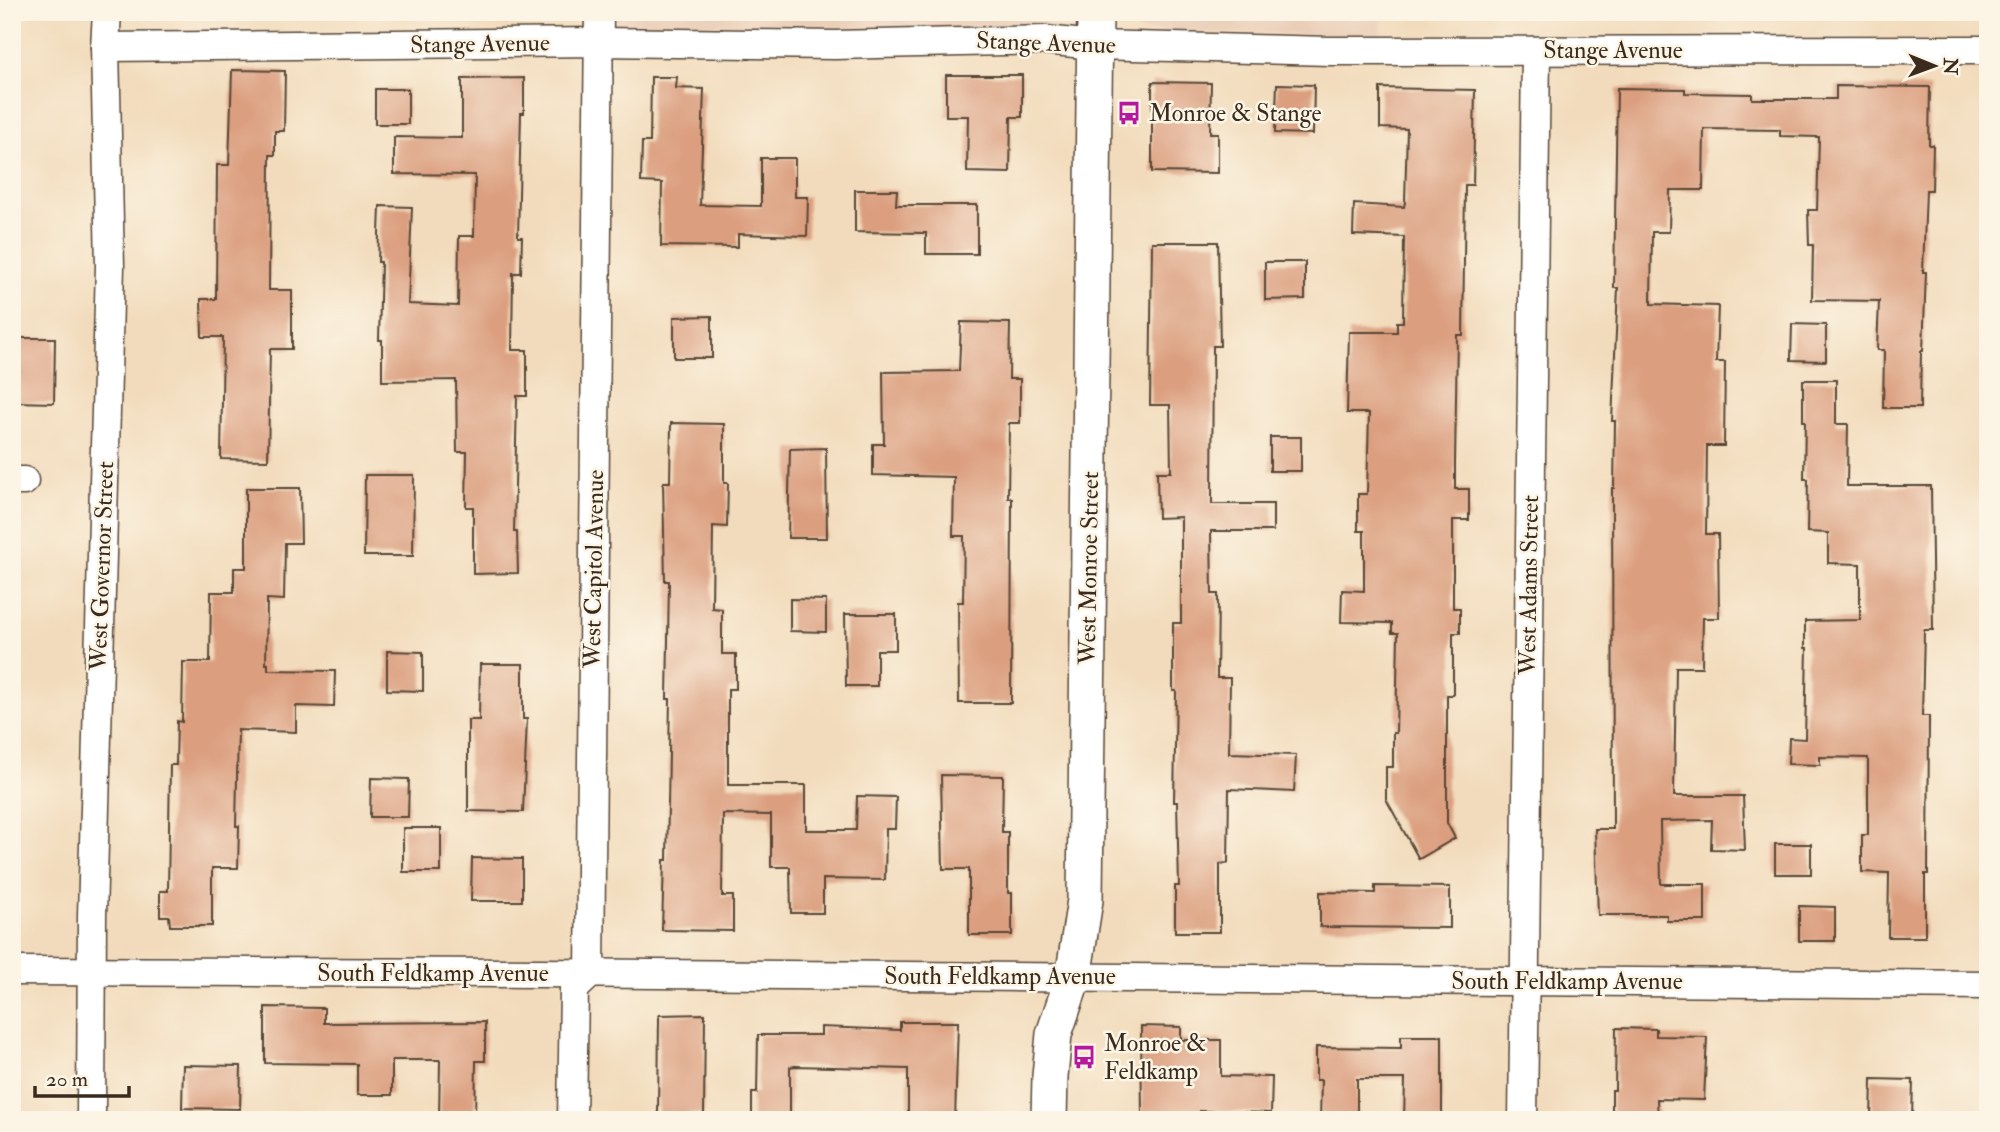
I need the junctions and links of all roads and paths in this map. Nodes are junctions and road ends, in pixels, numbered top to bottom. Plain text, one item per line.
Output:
1 (107, 12) edge
2 (598, 12) edge
3 (1095, 29) edge
4 (598, 42) junction
5 (105, 47) junction
6 (1988, 50) edge
7 (1535, 51) junction
8 (12, 971) edge
9 (91, 971) junction
10 (590, 974) junction
11 (1073, 978) junction
12 (1525, 981) junction
13 (1988, 985) edge
14 (90, 1120) edge
15 (572, 1120) edge
16 (1049, 1120) edge
17 (1523, 1120) edge

1 - 5 street, West Governor Street
2 - 4 street, West Capitol Avenue
3 - 4 street, Stange Avenue
3 - 7 street, Stange Avenue
3 - 11 street, West Monroe Street
4 - 5 street, Stange Avenue
4 - 10 street, West Capitol Avenue
5 - 9 street, West Governor Street
6 - 7 street, Stange Avenue
7 - 12 street, West Adams Street
8 - 9 street, South Feldkamp Avenue
9 - 10 street, South Feldkamp Avenue
9 - 14 street, West Governor Street
10 - 11 street, South Feldkamp Avenue
10 - 15 street, West Capitol Avenue
11 - 12 street, South Feldkamp Avenue
11 - 16 street, West Monroe Street
12 - 13 street, South Feldkamp Avenue
12 - 17 street, West Adams Street

